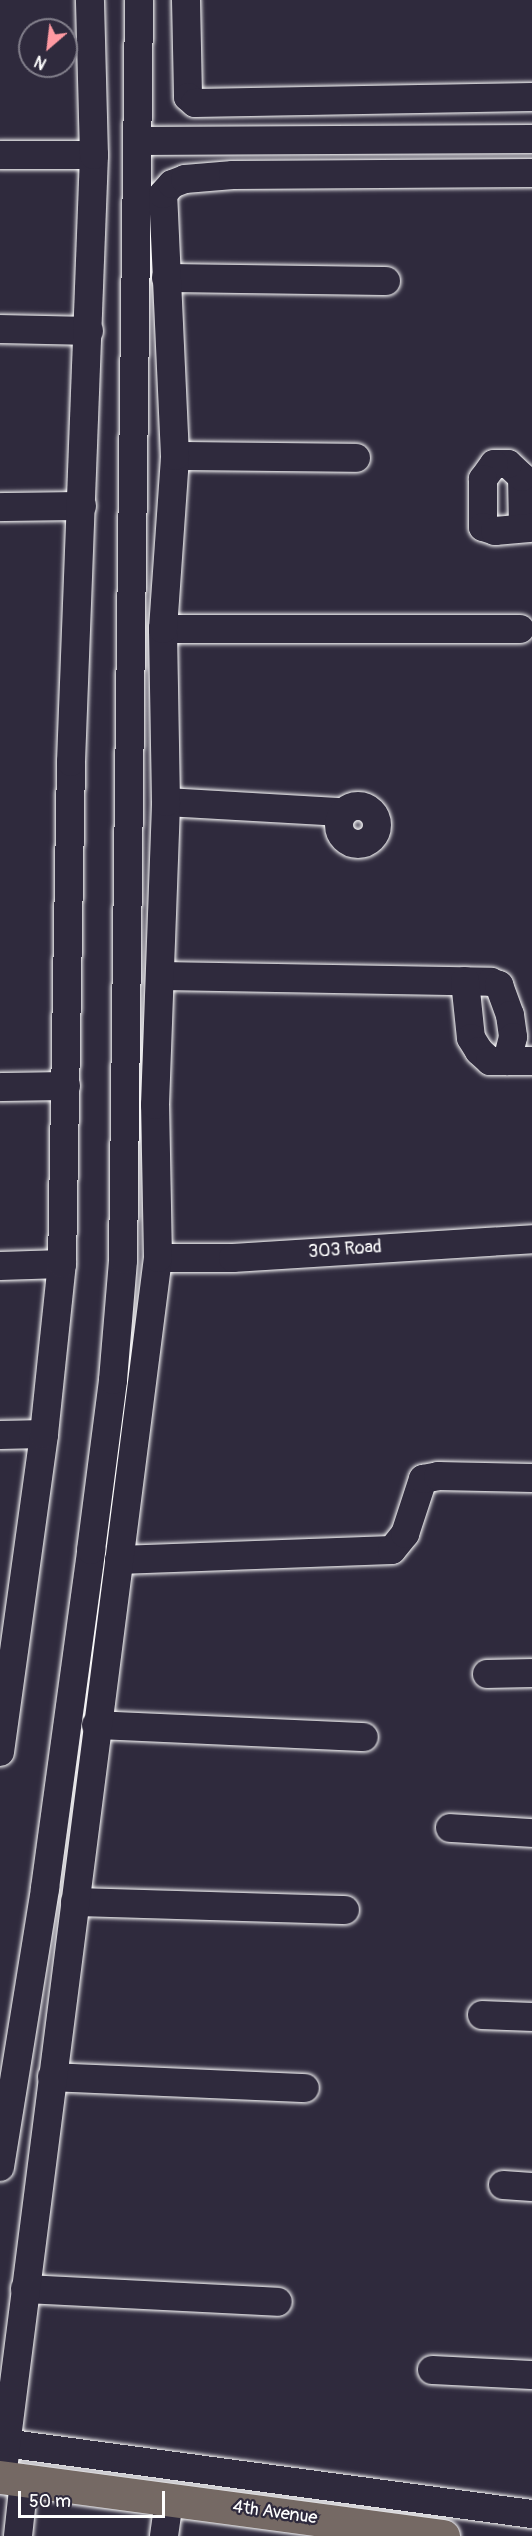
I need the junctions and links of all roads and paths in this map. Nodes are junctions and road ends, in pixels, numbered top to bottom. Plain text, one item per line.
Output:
1 (90, 0) edge
2 (139, 0) edge
3 (186, 0) edge
4 (532, 97) edge
5 (532, 139) edge
6 (139, 141) junction
7 (0, 155) edge
8 (94, 155) junction
9 (532, 173) edge
10 (386, 281) dead end
11 (167, 291) junction
12 (136, 306) junction
13 (0, 330) edge
14 (89, 331) junction
15 (175, 456) junction
16 (356, 458) dead end
17 (82, 506) junction
18 (0, 507) edge
19 (163, 629) junction
20 (520, 629) dead end
21 (166, 802) junction
22 (342, 812) dead end
23 (162, 976) junction
24 (465, 981) junction
25 (519, 1061) edge
26 (66, 1086) junction
27 (0, 1087) edge
28 (532, 1239) edge
29 (158, 1258) junction
30 (62, 1264) junction
31 (0, 1266) edge
32 (44, 1434) junction
33 (0, 1435) edge
34 (532, 1478) edge
35 (119, 1560) junction
36 (10, 1599) edge
37 (532, 1673) edge
38 (487, 1674) dead end
39 (96, 1725) junction
40 (364, 1737) dead end
41 (0, 1752) edge
42 (450, 1828) dead end
43 (532, 1833) edge
44 (75, 1902) junction
45 (345, 1910) dead end
46 (482, 2015) dead end
47 (532, 2017) edge
48 (52, 2077) junction
49 (305, 2088) dead end
50 (0, 2167) edge
51 (503, 2185) dead end
52 (532, 2187) edge
53 (25, 2289) junction
54 (278, 2302) dead end
55 (432, 2370) dead end
56 (532, 2375) edge
57 (4, 2443) junction
58 (9, 2478) edge
59 (169, 2499) junction
60 (532, 2514) edge
61 (18, 2536) edge
62 (164, 2536) edge
63 (443, 2536) edge

1 - 8 street
2 - 6 street
3 - 4 street
5 - 6 street
6 - 12 street
7 - 8 street
8 - 14 street
9 - 11 street
10 - 11 street
11 - 12 street
11 - 15 street
12 - 50 street
13 - 14 street
14 - 17 street
15 - 16 street
15 - 19 street
17 - 18 street
17 - 26 street
19 - 20 street
19 - 21 street
21 - 22 street
21 - 23 street
23 - 24 street
23 - 29 street
24 - 25 street
24 - 25 street
26 - 27 street
26 - 30 street
28 - 29 street, 303 Road
29 - 35 street
30 - 31 street
30 - 32 street
32 - 33 street
32 - 36 street
34 - 35 street
35 - 39 street
36 - 41 street
37 - 38 street
39 - 40 street
39 - 44 street
42 - 43 street
44 - 45 street
44 - 48 street
46 - 47 street
48 - 49 street
48 - 53 street
51 - 52 street
53 - 54 street
53 - 57 street
55 - 56 street
57 - 58 street
57 - 60 street
58 - 59 main road, 4th Avenue
58 - 61 street
59 - 62 street
59 - 63 main road, 4th Avenue

